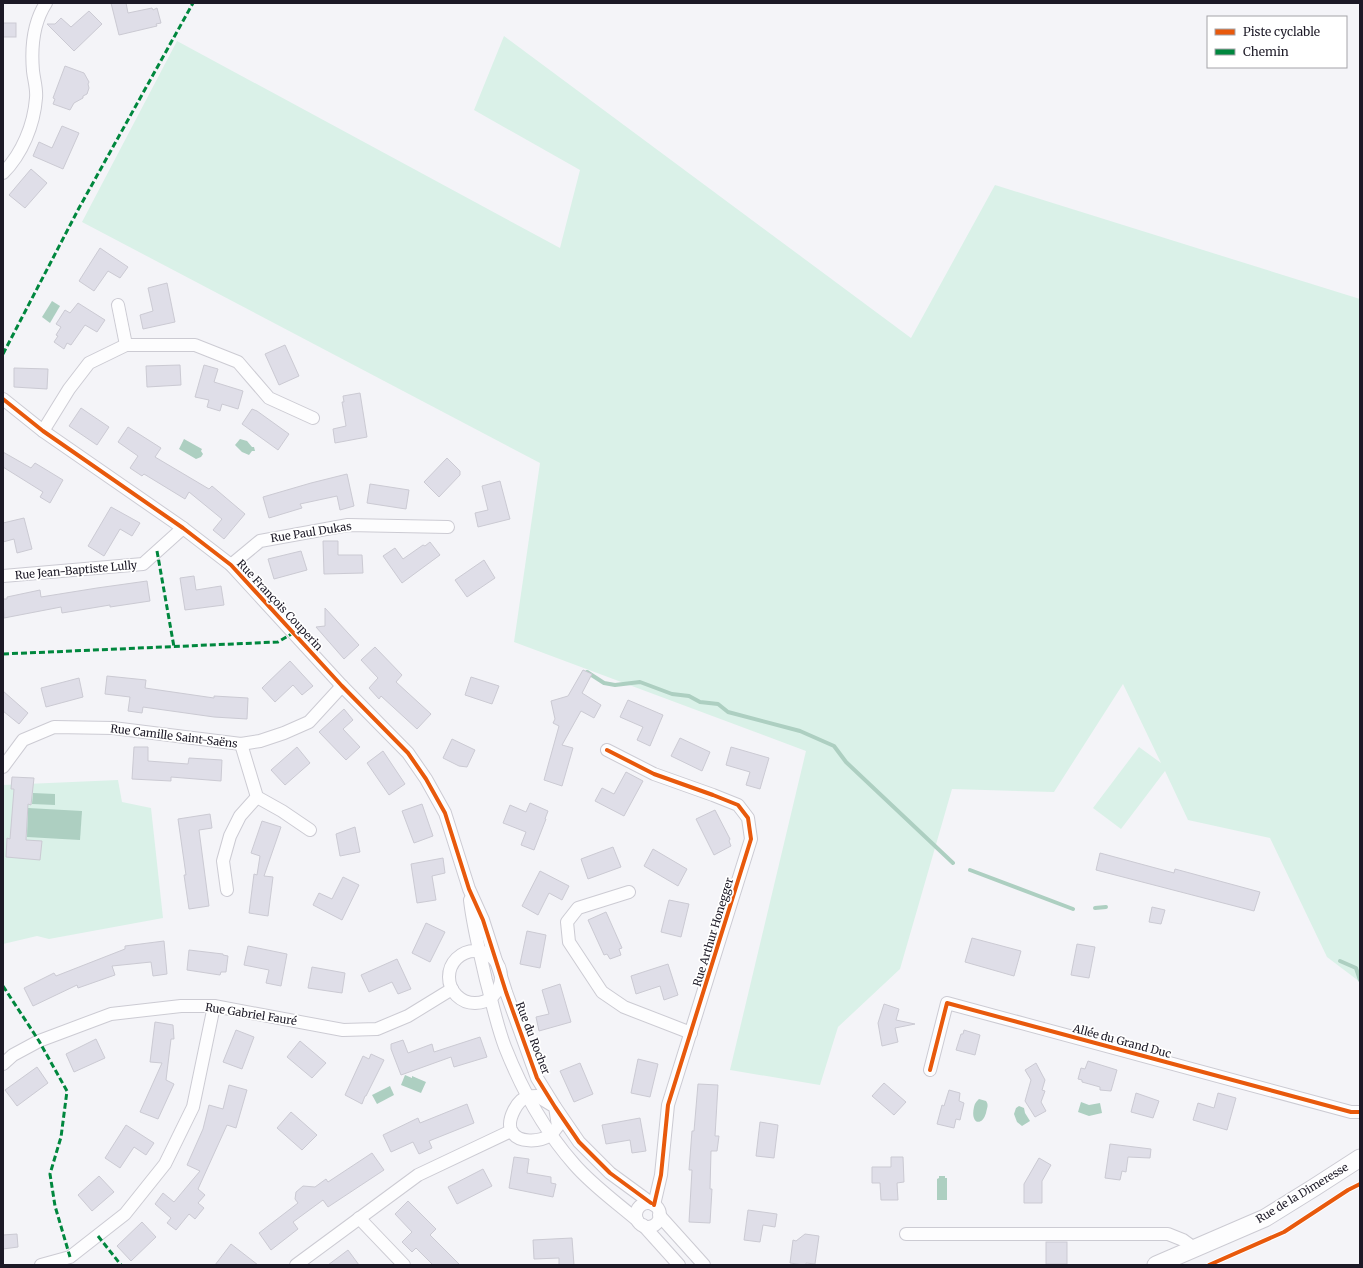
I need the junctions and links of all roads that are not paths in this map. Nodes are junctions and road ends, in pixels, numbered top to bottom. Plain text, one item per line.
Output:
1 (46, 3) edge
2 (3, 173) edge
3 (118, 305) dead end
4 (126, 345) junction
5 (3, 399) edge
6 (313, 418) dead end
7 (43, 431) junction
8 (448, 527) dead end
9 (183, 528) junction
10 (231, 565) junction
11 (3, 576) edge
12 (342, 686) junction
13 (241, 744) junction
14 (607, 750) dead end
15 (3, 767) edge
16 (257, 797) junction
17 (310, 830) dead end
18 (469, 889) junction
19 (227, 890) dead end
20 (629, 892) dead end
21 (479, 951) junction
22 (500, 969) junction
23 (452, 989) junction
24 (491, 997) junction
25 (214, 1006) junction
26 (691, 1033) junction
27 (3, 1064) edge
28 (930, 1070) dead end
29 (527, 1097) junction
30 (556, 1108) junction
31 (1360, 1112) edge
32 (511, 1131) junction
33 (550, 1135) junction
34 (1360, 1158) edge
35 (655, 1208) junction
36 (359, 1218) junction
37 (640, 1222) junction
38 (906, 1234) dead end
39 (1194, 1248) junction
40 (41, 1265) edge
41 (296, 1265) edge
42 (404, 1265) edge
43 (679, 1265) edge
44 (704, 1265) edge
45 (1156, 1265) edge

1 - 2 street
3 - 4 street
4 - 6 street
4 - 7 street
5 - 7 street, Rue François Couperin
7 - 9 street, Rue François Couperin
8 - 10 street, Rue Paul Dukas
9 - 10 street, Rue François Couperin
9 - 11 street, Rue Jean-Baptiste Lully
10 - 12 street, Rue François Couperin
12 - 13 street, Rue Camille Saint-Saëns
12 - 18 street, Rue François Couperin
13 - 15 street, Rue Camille Saint-Saëns
13 - 16 street
14 - 26 street, Rue Arthur Honegger
16 - 17 street
16 - 19 street
18 - 21 street
18 - 22 street, Rue du Rocher
20 - 26 street
21 - 22 street
21 - 23 street
21 - 24 street
22 - 24 street
22 - 30 street, Rue du Rocher
23 - 24 street
23 - 25 street, Rue Gabriel Fauré
24 - 29 street
25 - 27 street, Rue Gabriel Fauré
25 - 40 street
26 - 35 street, Rue Arthur Honegger
28 - 31 street, Allée du Grand Duc
29 - 30 street
29 - 32 street
29 - 33 street
30 - 33 street
30 - 35 street, Rue du Rocher
32 - 33 street
32 - 36 street
33 - 37 street
34 - 39 street, Rue de la Dimeresse
35 - 37 street
35 - 37 street
35 - 44 street, Rue du Rocher
36 - 41 street
36 - 42 street
37 - 43 street
38 - 39 street
39 - 45 street, Rue de la Dimeresse

